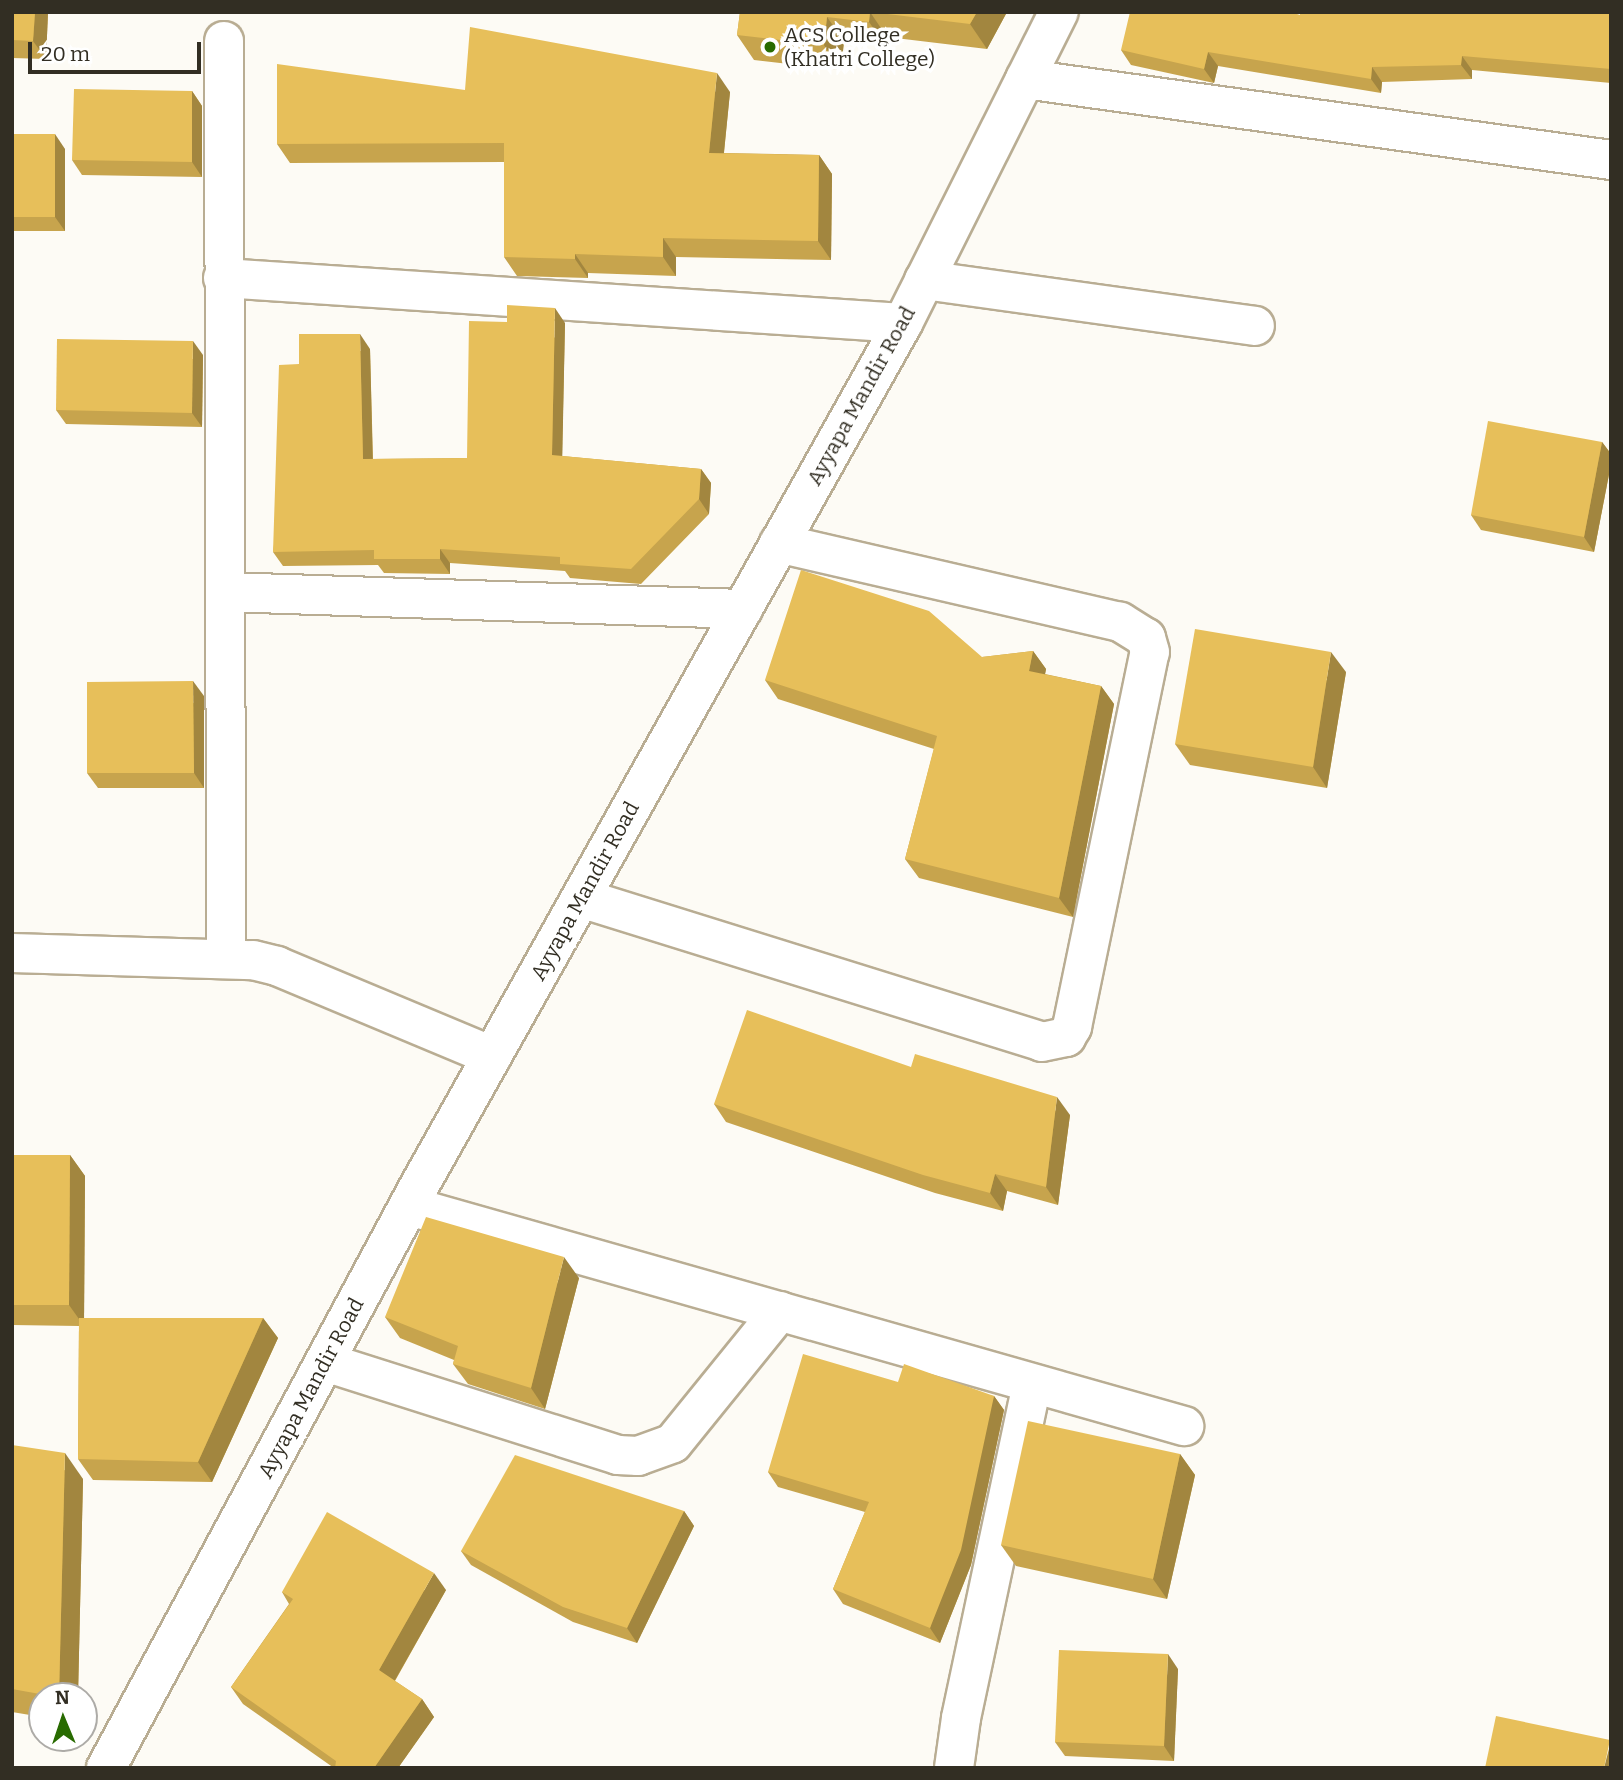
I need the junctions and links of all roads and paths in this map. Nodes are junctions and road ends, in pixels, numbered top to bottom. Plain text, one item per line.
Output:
1 (1059, 12) edge
2 (224, 41) dead end
3 (1026, 79) junction
4 (1611, 160) edge
5 (223, 278) junction
6 (924, 281) junction
7 (903, 323) junction
8 (1255, 326) dead end
9 (779, 543) junction
10 (225, 592) junction
11 (743, 609) junction
12 (581, 898) junction
13 (12, 953) edge
14 (226, 957) junction
15 (492, 1056) junction
16 (409, 1206) junction
17 (780, 1311) junction
18 (325, 1362) junction
19 (1032, 1383) junction
20 (1184, 1426) dead end
21 (106, 1768) edge
22 (954, 1768) edge

1 - 3 street, Ayyapa Mandir Road
2 - 5 street
3 - 4 street
3 - 6 street, Ayyapa Mandir Road
5 - 7 street
5 - 10 street
6 - 7 street, Ayyapa Mandir Road
6 - 8 street
7 - 9 street, Ayyapa Mandir Road
9 - 11 street, Ayyapa Mandir Road
9 - 12 street
10 - 11 street
10 - 14 street
11 - 12 street, Ayyapa Mandir Road
12 - 15 street, Ayyapa Mandir Road
13 - 14 street
14 - 15 street
15 - 16 street, Ayyapa Mandir Road
16 - 17 street
16 - 18 street, Ayyapa Mandir Road
17 - 18 street
17 - 19 street
18 - 21 street, Ayyapa Mandir Road
19 - 20 street
19 - 22 street

